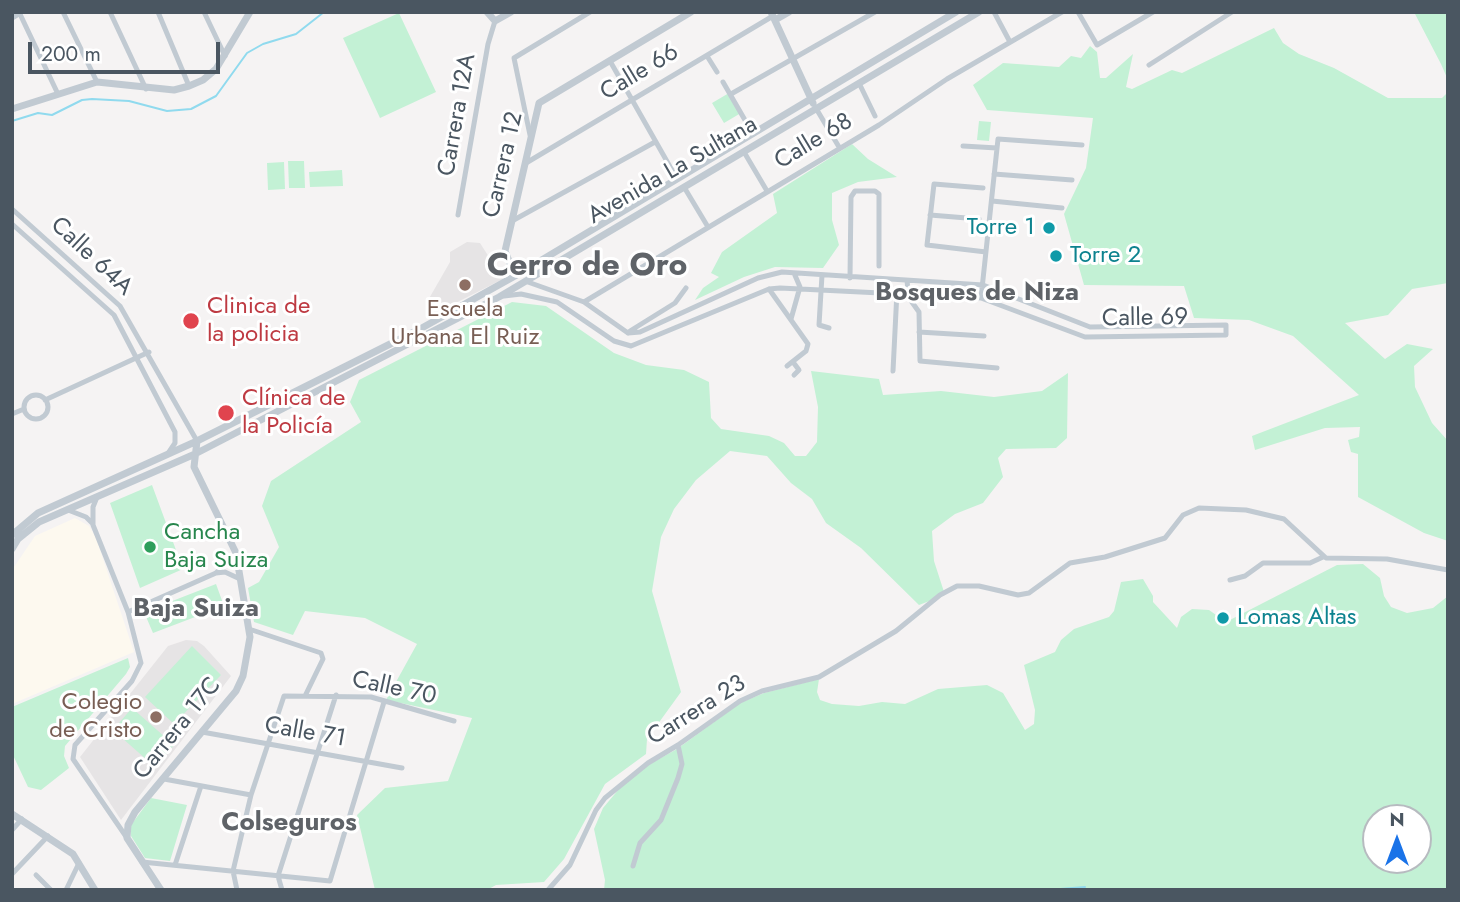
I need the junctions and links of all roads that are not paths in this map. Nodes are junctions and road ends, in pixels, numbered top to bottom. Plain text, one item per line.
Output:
1 (20, 12) edge
2 (63, 12) edge
3 (110, 12) edge
4 (158, 12) edge
5 (204, 12) edge
6 (250, 12) edge
7 (487, 12) edge
8 (511, 12) edge
9 (590, 12) edge
10 (691, 12) edge
11 (789, 12) edge
12 (875, 12) edge
13 (956, 12) edge
14 (979, 12) edge
15 (994, 12) edge
16 (1062, 12) edge
17 (1078, 12) edge
18 (1153, 12) edge
19 (1232, 12) edge
20 (773, 16) edge
21 (12, 17) edge
22 (581, 18) junction
23 (495, 21) junction
24 (587, 26) dead end
25 (1010, 42) junction
26 (707, 55) junction
27 (225, 56) junction
28 (793, 60) junction
29 (610, 61) junction
30 (1149, 65) dead end
31 (717, 72) dead end
32 (97, 82) junction
33 (723, 82) dead end
34 (859, 83) junction
35 (190, 86) junction
36 (146, 89) junction
37 (57, 92) junction
38 (731, 94) junction
39 (811, 99) junction
40 (631, 101) junction
41 (12, 109) edge
42 (817, 110) junction
43 (876, 116) dead end
44 (754, 134) junction
45 (530, 135) junction
46 (655, 142) junction
47 (1082, 145) dead end
48 (963, 146) dead end
49 (839, 147) junction
50 (997, 148) junction
51 (744, 152) junction
52 (526, 163) junction
53 (994, 174) junction
54 (677, 179) junction
55 (1072, 180) dead end
56 (684, 187) junction
57 (983, 188) dead end
58 (767, 191) junction
59 (992, 201) junction
60 (1062, 208) dead end
61 (12, 209) edge
62 (458, 215) dead end
63 (930, 215) junction
64 (979, 219) dead end
65 (510, 223) junction
66 (12, 224) edge
67 (708, 227) junction
68 (986, 251) junction
69 (879, 266) dead end
70 (794, 272) junction
71 (822, 275) junction
72 (515, 276) junction
73 (850, 278) junction
74 (524, 281) junction
75 (907, 281) junction
76 (983, 285) junction
77 (686, 288) dead end
78 (800, 288) junction
79 (819, 288) junction
80 (769, 289) junction
81 (897, 291) junction
82 (908, 295) junction
83 (499, 296) junction
84 (477, 297) junction
85 (981, 298) junction
86 (584, 302) junction
87 (481, 306) junction
88 (791, 319) junction
89 (828, 328) dead end
90 (919, 332) junction
91 (628, 333) junction
92 (984, 336) dead end
93 (150, 354) junction
94 (139, 356) junction
95 (997, 368) dead end
96 (893, 371) dead end
97 (794, 375) dead end
98 (45, 400) junction
99 (24, 409) junction
100 (12, 414) edge
101 (197, 441) junction
102 (166, 454) junction
103 (195, 454) junction
104 (97, 497) junction
105 (68, 510) junction
106 (93, 525) junction
107 (12, 535) edge
108 (12, 549) edge
109 (236, 554) junction
110 (1323, 557) junction
111 (1448, 570) edge
112 (216, 573) junction
113 (242, 580) junction
114 (1230, 580) dead end
115 (128, 612) junction
116 (249, 629) junction
117 (336, 695) junction
118 (305, 696) junction
119 (384, 702) junction
120 (454, 720) dead end
121 (202, 732) junction
122 (268, 744) junction
123 (678, 745) junction
124 (316, 754) junction
125 (364, 761) junction
126 (402, 768) dead end
127 (164, 779) junction
128 (201, 786) junction
129 (251, 794) junction
130 (12, 814) edge
131 (23, 819) junction
132 (114, 821) junction
133 (130, 822) junction
134 (12, 830) edge
135 (48, 836) junction
136 (127, 838) junction
137 (142, 862) junction
138 (79, 863) junction
139 (175, 865) junction
140 (633, 866) dead end
141 (233, 871) junction
142 (12, 874) edge
143 (36, 875) dead end
144 (278, 876) junction
145 (51, 890) edge
146 (66, 890) edge
147 (95, 890) edge
148 (161, 890) edge
149 (237, 890) edge
150 (282, 890) edge
151 (548, 890) edge

1 - 21 street
1 - 37 street
2 - 32 street
3 - 36 street
4 - 35 street
5 - 27 street
6 - 27 street
7 - 23 street
8 - 23 street
9 - 22 street
10 - 29 street
11 - 20 street, Calle 66
12 - 28 street
13 - 39 street, Avenida La Sultana
14 - 34 street, Avenida La Sultana
15 - 25 street
16 - 25 street, Calle 68
17 - 18 street
19 - 30 street
20 - 26 street, Calle 66
20 - 28 street
22 - 24 street
22 - 45 street
23 - 62 street, Carrera 12A
25 - 49 street, Calle 68
26 - 31 street
26 - 40 street, Calle 66
27 - 35 street
28 - 38 street
28 - 39 street
29 - 40 street
29 - 45 street, Carrera 12
32 - 36 street
32 - 37 street
33 - 38 street
34 - 42 street, Avenida La Sultana
34 - 43 street
35 - 36 street
37 - 41 street
38 - 44 street
39 - 42 street
39 - 44 street, Avenida La Sultana
40 - 46 street
40 - 52 street, Calle 66
42 - 49 street
42 - 51 street, Avenida La Sultana
44 - 54 street, Avenida La Sultana
45 - 52 street, Carrera 12
46 - 54 street
46 - 65 street
47 - 50 street
48 - 50 street
49 - 58 street, Calle 68
50 - 53 street
51 - 56 street, Avenida La Sultana
51 - 58 street
52 - 65 street, Carrera 12
53 - 55 street
53 - 59 street
54 - 72 street, Avenida La Sultana
56 - 67 street
56 - 74 street, Avenida La Sultana
57 - 63 street
58 - 67 street, Calle 68
59 - 60 street
59 - 68 street
61 - 93 street, Calle 64A
63 - 64 street
63 - 68 street
65 - 72 street, Carrera 12
66 - 94 street, Calle 64A
67 - 86 street, Calle 68
68 - 76 street
69 - 73 street
70 - 71 street, Calle 69
70 - 78 street
70 - 91 street, Calle 69
71 - 73 street, Calle 69
71 - 79 street
72 - 74 street
72 - 84 street, Avenida La Sultana
73 - 75 street, Calle 69
74 - 83 street, Avenida La Sultana
74 - 86 street
75 - 76 street, Calle 69
75 - 82 street
76 - 85 street
76 - 85 street, Calle 69
77 - 91 street
78 - 79 street, Calle 69
78 - 80 street, Calle 69
78 - 88 street
79 - 81 street, Calle 69
79 - 89 street
80 - 83 street
80 - 88 street
81 - 82 street, Calle 69
81 - 96 street
82 - 85 street, Calle 69
82 - 90 street
83 - 87 street, Avenida La Sultana
84 - 87 street
84 - 101 street, Avenida La Sultana
86 - 91 street
87 - 103 street, Avenida La Sultana
88 - 97 street
90 - 92 street
90 - 95 street
93 - 94 street
93 - 101 street, Calle 64A
94 - 98 street
94 - 102 street, Calle 64A
98 - 99 street
98 - 99 street
99 - 100 street
101 - 102 street, Avenida La Sultana
101 - 103 street, Carrera 17C
102 - 107 street, Avenida La Sultana
103 - 104 street, Avenida La Sultana
103 - 109 street, Carrera 17C
104 - 105 street, Avenida La Sultana
104 - 106 street
105 - 106 street
105 - 108 street, Avenida La Sultana
106 - 115 street
109 - 112 street
109 - 113 street, Carrera 17C
110 - 111 street
110 - 114 street
110 - 123 street, Carrera 23
112 - 113 street
112 - 115 street
113 - 116 street, Carrera 17C
115 - 132 street
116 - 118 street
116 - 121 street, Carrera 17C
117 - 118 street, Calle 70
117 - 119 street, Calle 70
117 - 124 street
118 - 122 street, Calle 70
119 - 120 street, Calle 70
119 - 125 street
121 - 122 street, Calle 71
121 - 127 street, Carrera 17C
122 - 124 street, Calle 71
122 - 129 street
123 - 140 street
123 - 151 street, Carrera 23
124 - 125 street, Calle 71
124 - 144 street
125 - 126 street, Calle 71
125 - 144 street
127 - 128 street
127 - 133 street, Carrera 17C
128 - 129 street
128 - 139 street
129 - 141 street
130 - 131 street
131 - 134 street
131 - 135 street
132 - 133 street
132 - 136 street
133 - 136 street, Carrera 17C
135 - 138 street
135 - 142 street
136 - 137 street
137 - 139 street
137 - 148 street
138 - 146 street
138 - 147 street
139 - 141 street
141 - 144 street
141 - 149 street
143 - 145 street
144 - 150 street

